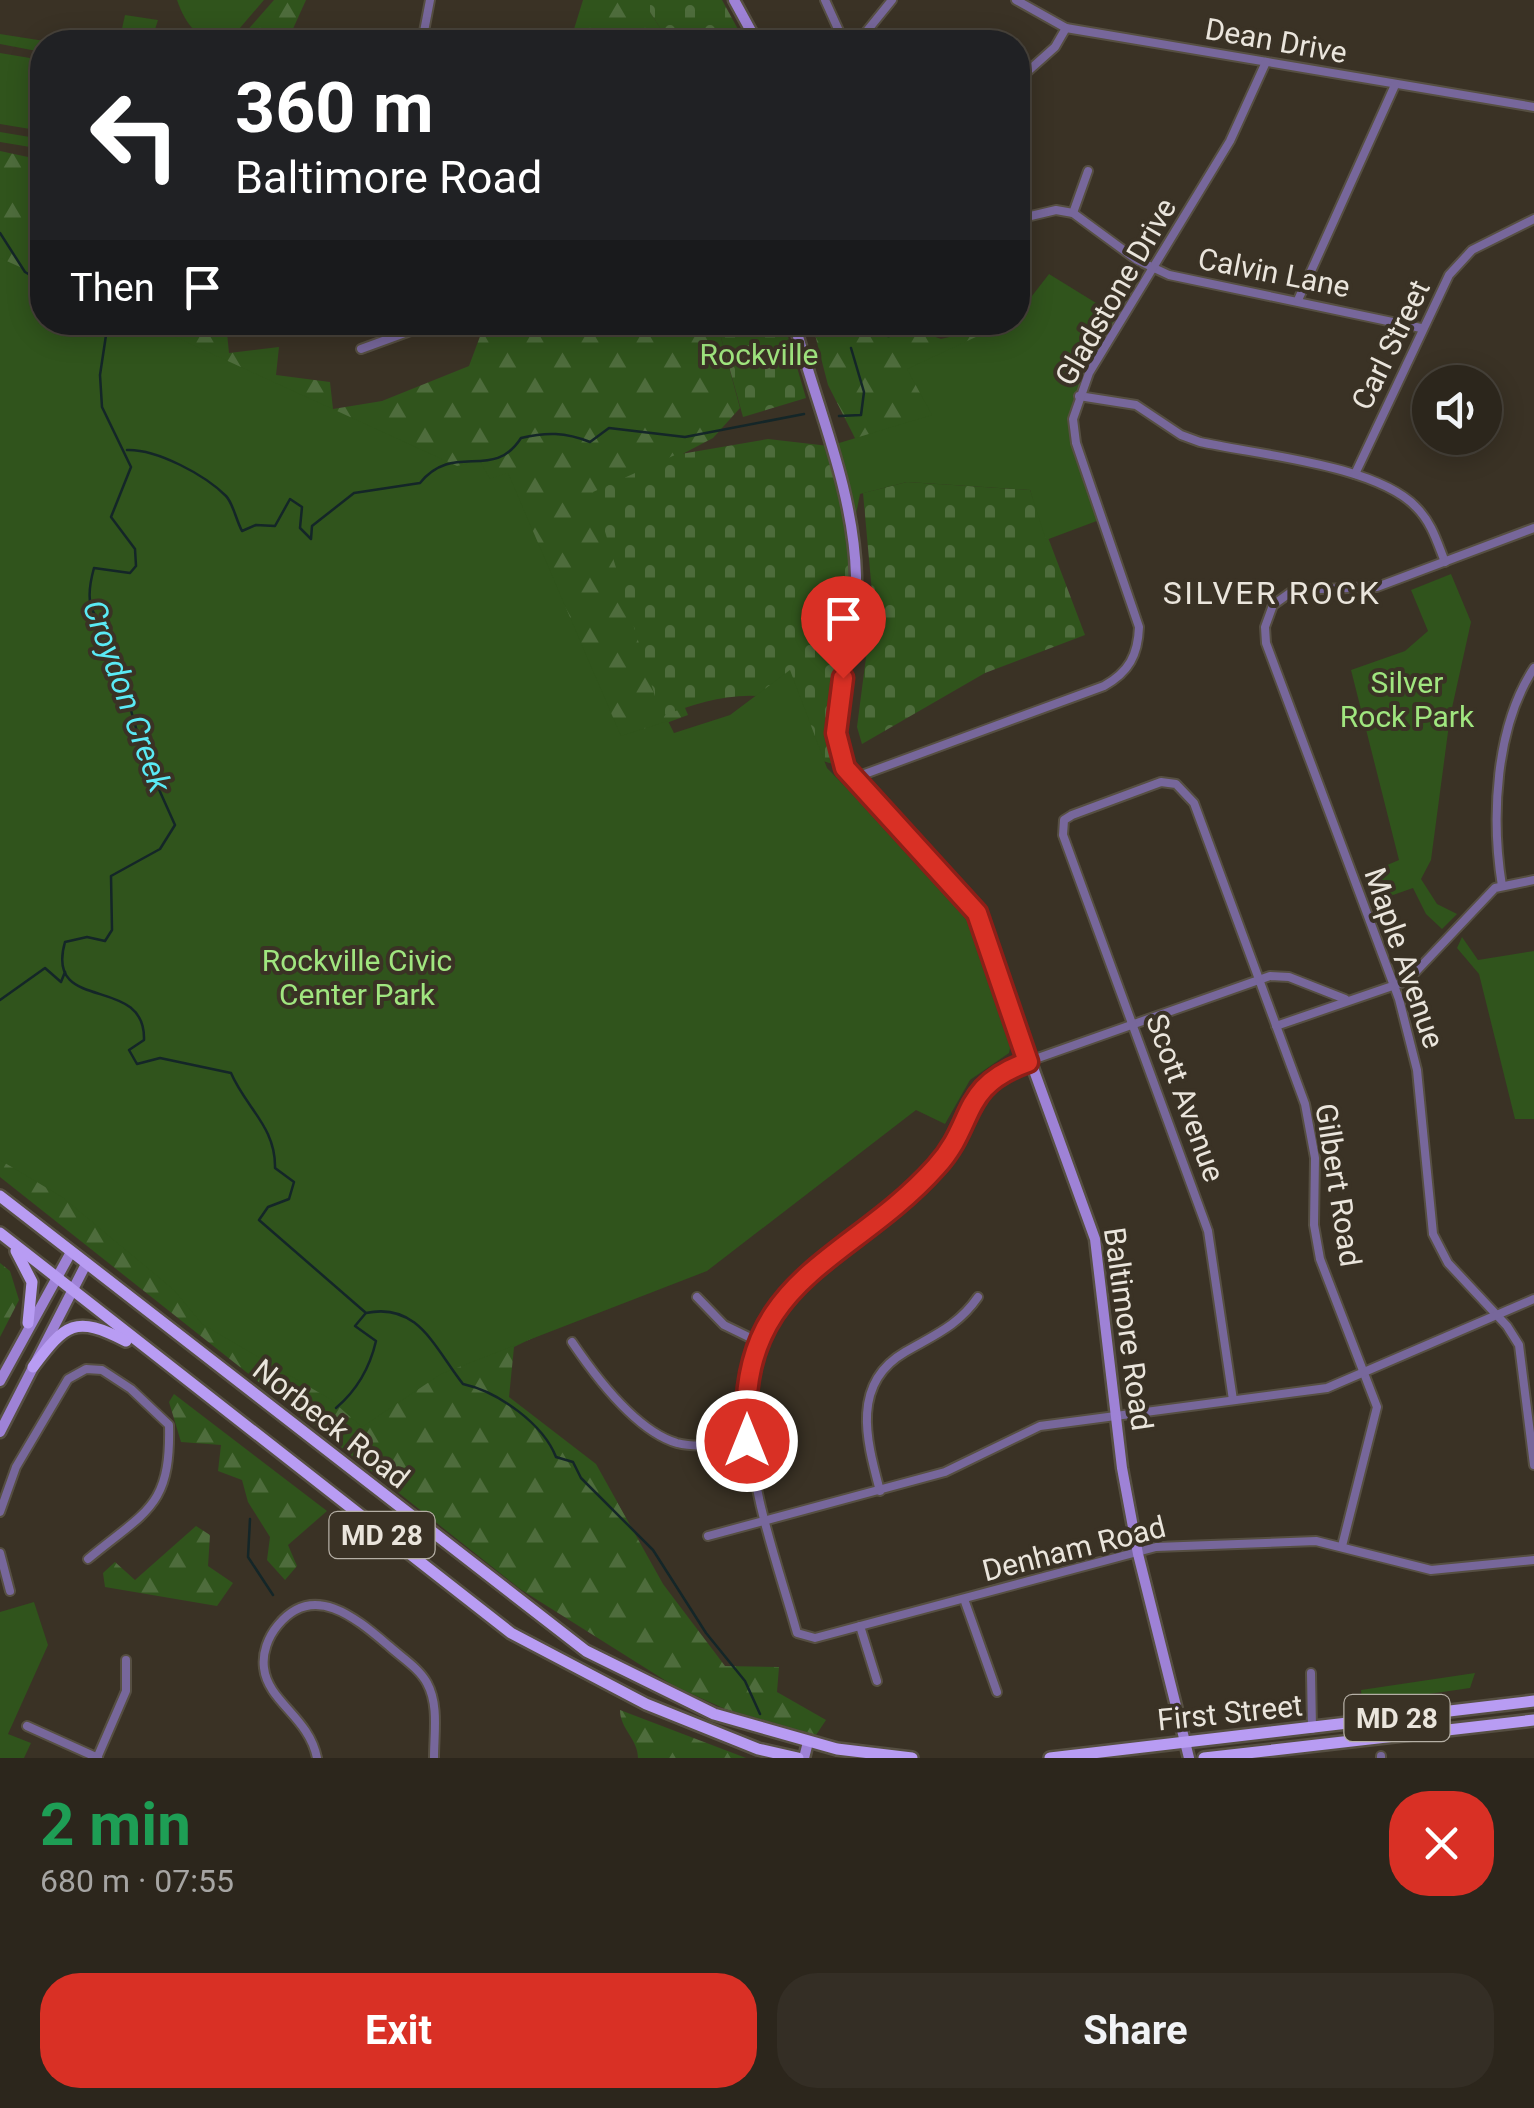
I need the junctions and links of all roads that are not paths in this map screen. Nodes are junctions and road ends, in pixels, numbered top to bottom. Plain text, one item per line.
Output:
1 (430, 0) edge
2 (734, 0) edge
3 (825, 0) edge
4 (892, 0) edge
5 (1016, 0) edge
6 (1066, 28) junction
7 (424, 30) edge
8 (750, 30) edge
9 (839, 30) edge
10 (868, 30) edge
11 (1266, 62) junction
12 (1030, 70) edge
13 (1396, 84) junction
14 (1534, 107) edge
15 (1088, 170) dead end
16 (1073, 213) junction
17 (1030, 217) edge
18 (1534, 219) edge
19 (1154, 268) junction
20 (1298, 300) junction
21 (1421, 328) junction
22 (399, 335) edge
23 (798, 335) edge
24 (362, 349) dead end
25 (1079, 396) junction
26 (1356, 474) junction
27 (1534, 528) edge
28 (1445, 562) junction
29 (1534, 668) edge
30 (851, 778) junction
31 (1064, 820) joint
32 (1534, 880) edge
33 (1502, 886) junction
34 (1258, 978) junction
35 (1393, 984) junction
36 (1346, 999) junction
37 (1133, 1022) junction
38 (1276, 1026) junction
39 (1028, 1062) junction
40 (0, 1196) edge
41 (4, 1236) edge
42 (70, 1254) junction
43 (86, 1266) junction
44 (56, 1277) junction
45 (72, 1290) junction
46 (697, 1297) dead end
47 (978, 1297) dead end
48 (1534, 1299) edge
49 (1496, 1317) junction
50 (28, 1323) junction
51 (572, 1342) dead end
52 (761, 1343) junction
53 (150, 1353) junction
54 (33, 1367) junction
55 (1364, 1376) junction
56 (0, 1381) edge
57 (1233, 1400) junction
58 (1116, 1414) junction
59 (0, 1432) edge
60 (747, 1441) junction
61 (1534, 1465) edge
62 (880, 1491) junction
63 (0, 1512) edge
64 (766, 1521) junction
65 (708, 1536) dead end
66 (1342, 1546) junction
67 (0, 1553) edge
68 (1138, 1554) junction
69 (88, 1559) dead end
70 (1534, 1560) edge
71 (10, 1591) dead end
72 (964, 1599) junction
73 (860, 1626) junction
74 (126, 1660) dead end
75 (1311, 1673) dead end
76 (877, 1682) dead end
77 (997, 1692) dead end
78 (1534, 1701) edge
79 (1534, 1720) edge
80 (27, 1726) dead end
81 (1312, 1729) junction
82 (808, 1742) junction
83 (1184, 1743) junction
84 (98, 1758) edge
85 (317, 1758) edge
86 (434, 1758) edge
87 (801, 1758) edge
88 (912, 1758) edge
89 (1050, 1758) edge
90 (1189, 1758) edge
91 (1204, 1758) edge

1 - 7 street
2 - 8 street
3 - 9 street
4 - 10 street
5 - 6 street, Dean Drive
6 - 11 street, Dean Drive
6 - 12 street
11 - 13 street, Dean Drive
11 - 19 street, Gladstone Drive
13 - 14 street, Dean Drive
13 - 20 street
15 - 16 street
16 - 17 street
16 - 19 street, Calvin Lane
18 - 21 street, Carl Street
19 - 20 street, Calvin Lane
19 - 25 street, Gladstone Drive
20 - 21 street, Calvin Lane
21 - 26 street, Carl Street
22 - 24 street
23 - 30 street, Baltimore Road
25 - 26 street
25 - 30 street, Gladstone Drive
26 - 28 street
27 - 28 street
28 - 35 street, Maple Avenue
29 - 33 street
30 - 39 street, Baltimore Road
31 - 34 street, Gilbert Road
31 - 37 street, Scott Avenue
32 - 33 street
33 - 35 street
34 - 36 street
34 - 37 street
34 - 38 street, Gilbert Road
35 - 36 street
35 - 49 street, Maple Avenue
36 - 38 street
37 - 39 street
37 - 57 street, Scott Avenue
38 - 55 street, Gilbert Road
39 - 52 street
39 - 58 street, Baltimore Road
40 - 42 main road, Norbeck Road / MD 28
41 - 44 main road, Norbeck Road / MD 28
41 - 50 main road
42 - 43 main road, Norbeck Road / MD 28
42 - 44 street
43 - 45 street
43 - 82 main road, Norbeck Road / MD 28
44 - 45 main road, Norbeck Road / MD 28
44 - 50 street
45 - 53 main road, Norbeck Road / MD 28
45 - 54 street
46 - 52 street
47 - 62 street
48 - 49 street
49 - 55 street
49 - 61 street, Maple Avenue
50 - 56 street
51 - 60 street
52 - 60 street
53 - 54 main road
53 - 87 main road, Norbeck Road / MD 28
54 - 59 street
55 - 57 street
55 - 66 street, Gilbert Road
57 - 58 street
58 - 62 street
58 - 68 street, Baltimore Road
60 - 64 street
62 - 64 street
63 - 69 street
64 - 65 street
64 - 73 street, Denham Road
66 - 68 street, Denham Road
66 - 70 street, Denham Road
67 - 71 street
68 - 72 street, Denham Road
68 - 83 street, Baltimore Road
72 - 73 street, Denham Road
72 - 77 street
73 - 76 street
74 - 84 street
75 - 81 street
78 - 81 main road, First Street / MD 28
79 - 91 main road, First Street / MD 28
80 - 84 street
81 - 83 main road, First Street / MD 28
82 - 87 street
82 - 88 main road, MD 28
83 - 89 main road, First Street / MD 28
83 - 90 street, Baltimore Road
85 - 86 street

